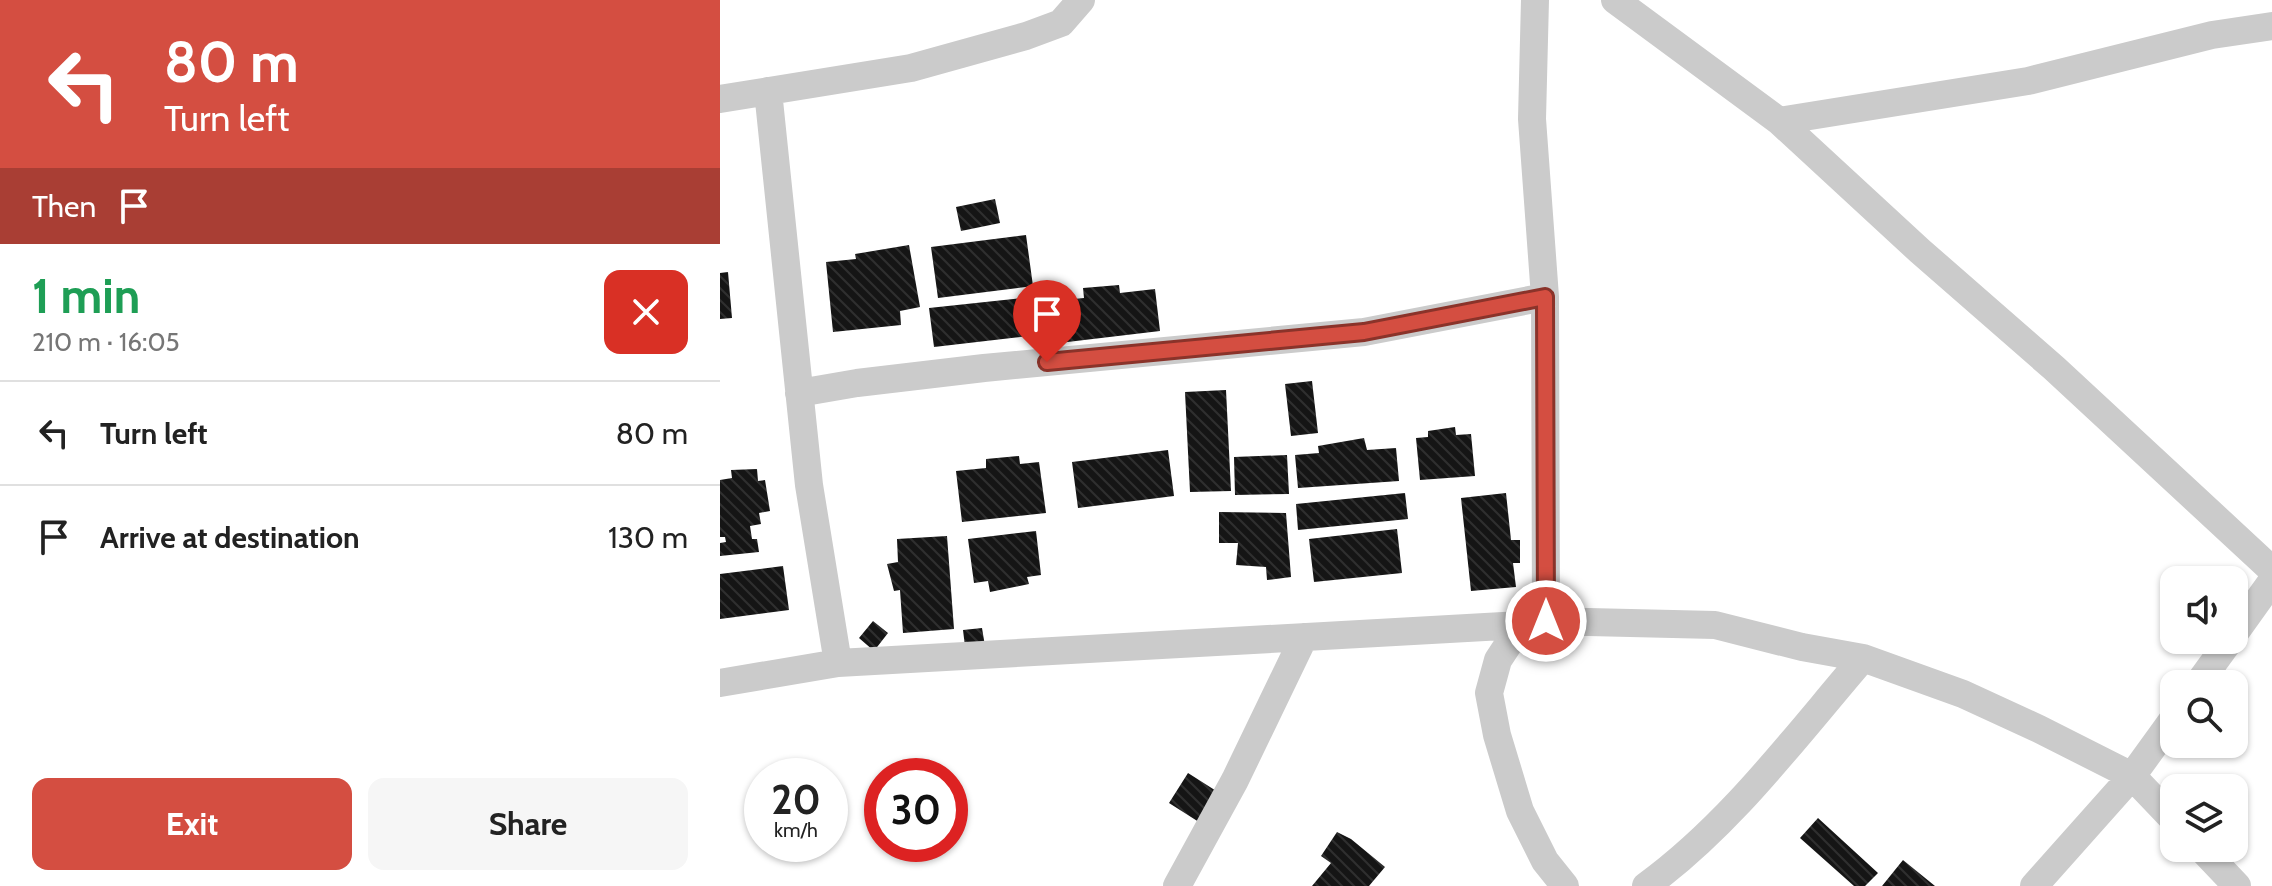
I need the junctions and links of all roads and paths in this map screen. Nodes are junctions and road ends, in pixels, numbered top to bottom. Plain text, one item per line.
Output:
1 (1081, 0) edge
2 (1535, 0) edge
3 (1615, 0) edge
4 (2272, 26) edge
5 (768, 91) junction
6 (720, 99) edge
7 (1779, 121) junction
8 (1545, 297) junction
9 (799, 393) junction
10 (2272, 570) edge
11 (2272, 581) edge
12 (2248, 614) edge
13 (1533, 623) junction
14 (1304, 637) junction
15 (1863, 658) junction
16 (838, 663) junction
17 (720, 683) edge
18 (2160, 737) edge
19 (2132, 776) junction
20 (2160, 805) edge
21 (2214, 862) edge
22 (1177, 886) edge
23 (1565, 886) edge
24 (1646, 886) edge
25 (2034, 886) edge
26 (2237, 886) edge

1 - 5 street
2 - 8 street
3 - 7 street
4 - 7 street
5 - 6 street
5 - 9 street
7 - 10 street
8 - 9 street
8 - 13 street
9 - 16 street
11 - 12 street
13 - 14 street
13 - 15 street
13 - 23 street
14 - 16 street
14 - 22 street
15 - 19 street
15 - 24 street
16 - 17 street
18 - 19 street
19 - 20 street
19 - 25 street
21 - 26 street

